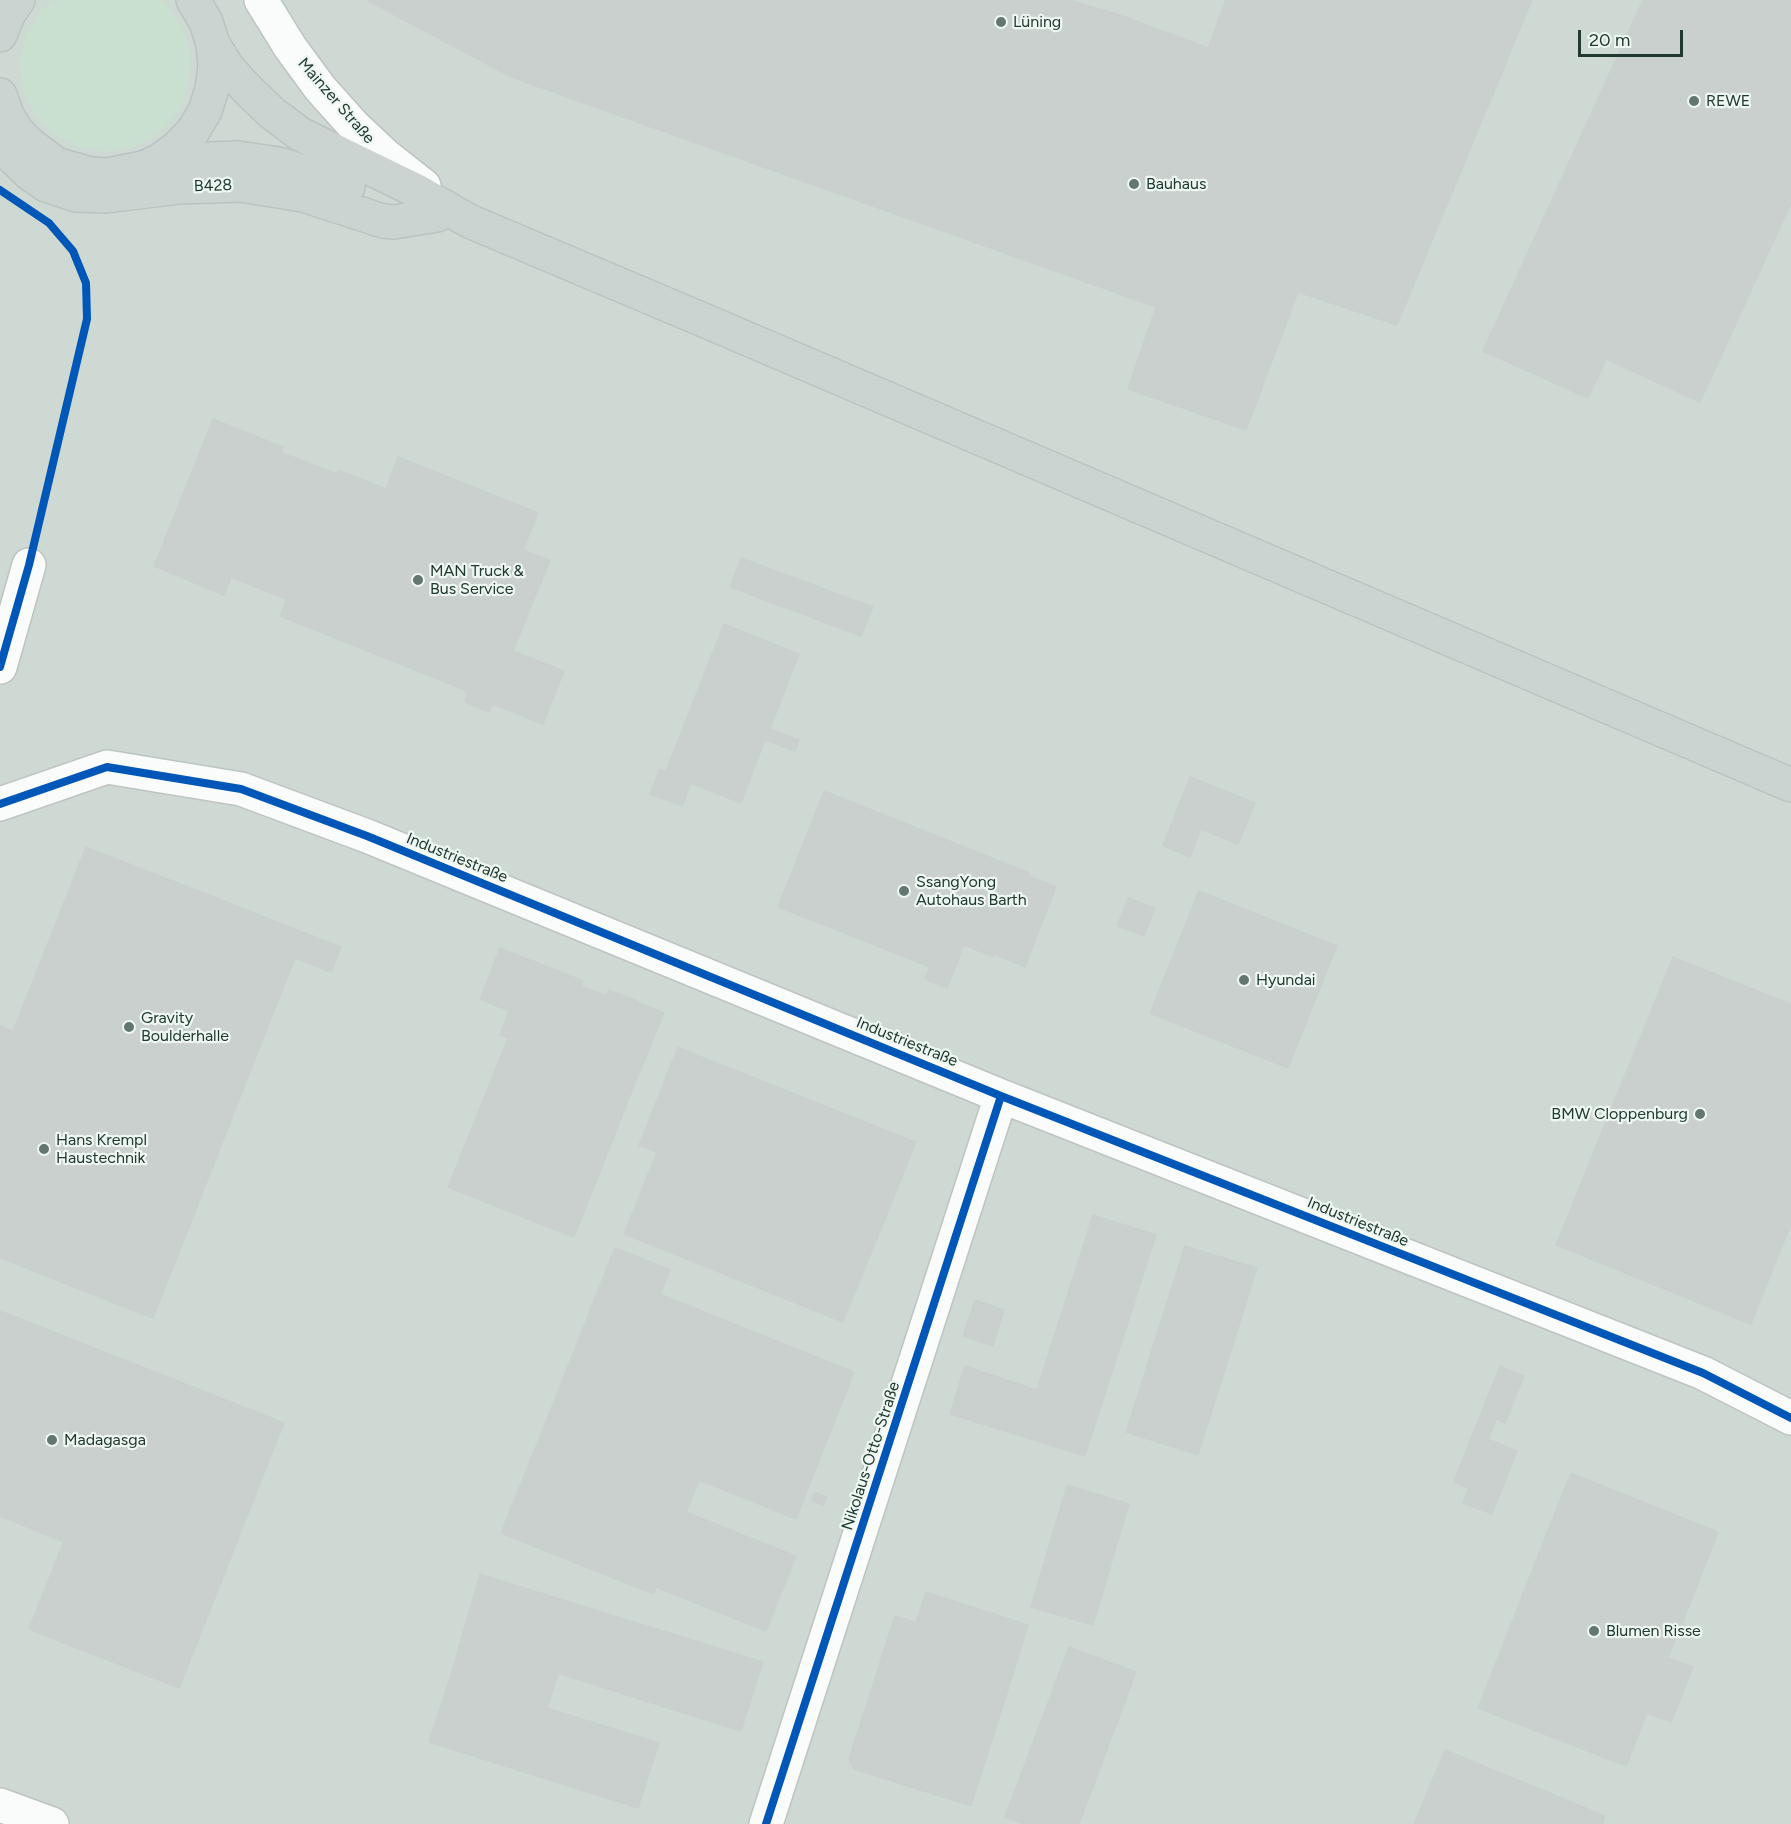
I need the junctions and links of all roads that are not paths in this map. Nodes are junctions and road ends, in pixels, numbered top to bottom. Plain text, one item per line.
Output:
1 (18, 0) edge
2 (193, 0) edge
3 (261, 0) edge
4 (0, 35) edge
5 (213, 44) junction
6 (0, 95) edge
7 (0, 145) edge
8 (159, 161) junction
9 (437, 215) junction
10 (477, 225) junction
11 (29, 565) dead end
12 (0, 667) edge
13 (1784, 777) edge
14 (0, 804) edge
15 (1001, 1096) junction
16 (1791, 1418) edge
17 (0, 1805) edge
18 (52, 1824) edge
19 (766, 1824) edge

1 - 4 main road
2 - 5 main road
3 - 10 street, Mainzer Straße
5 - 8 main road
5 - 10 main road
6 - 8 main road
7 - 9 main road, B428
8 - 9 main road
9 - 10 main road
10 - 13 main road
11 - 12 street
14 - 15 street, Industriestraße
15 - 16 street, Industriestraße
15 - 19 street, Nikolaus-Otto-Straße
17 - 18 street

